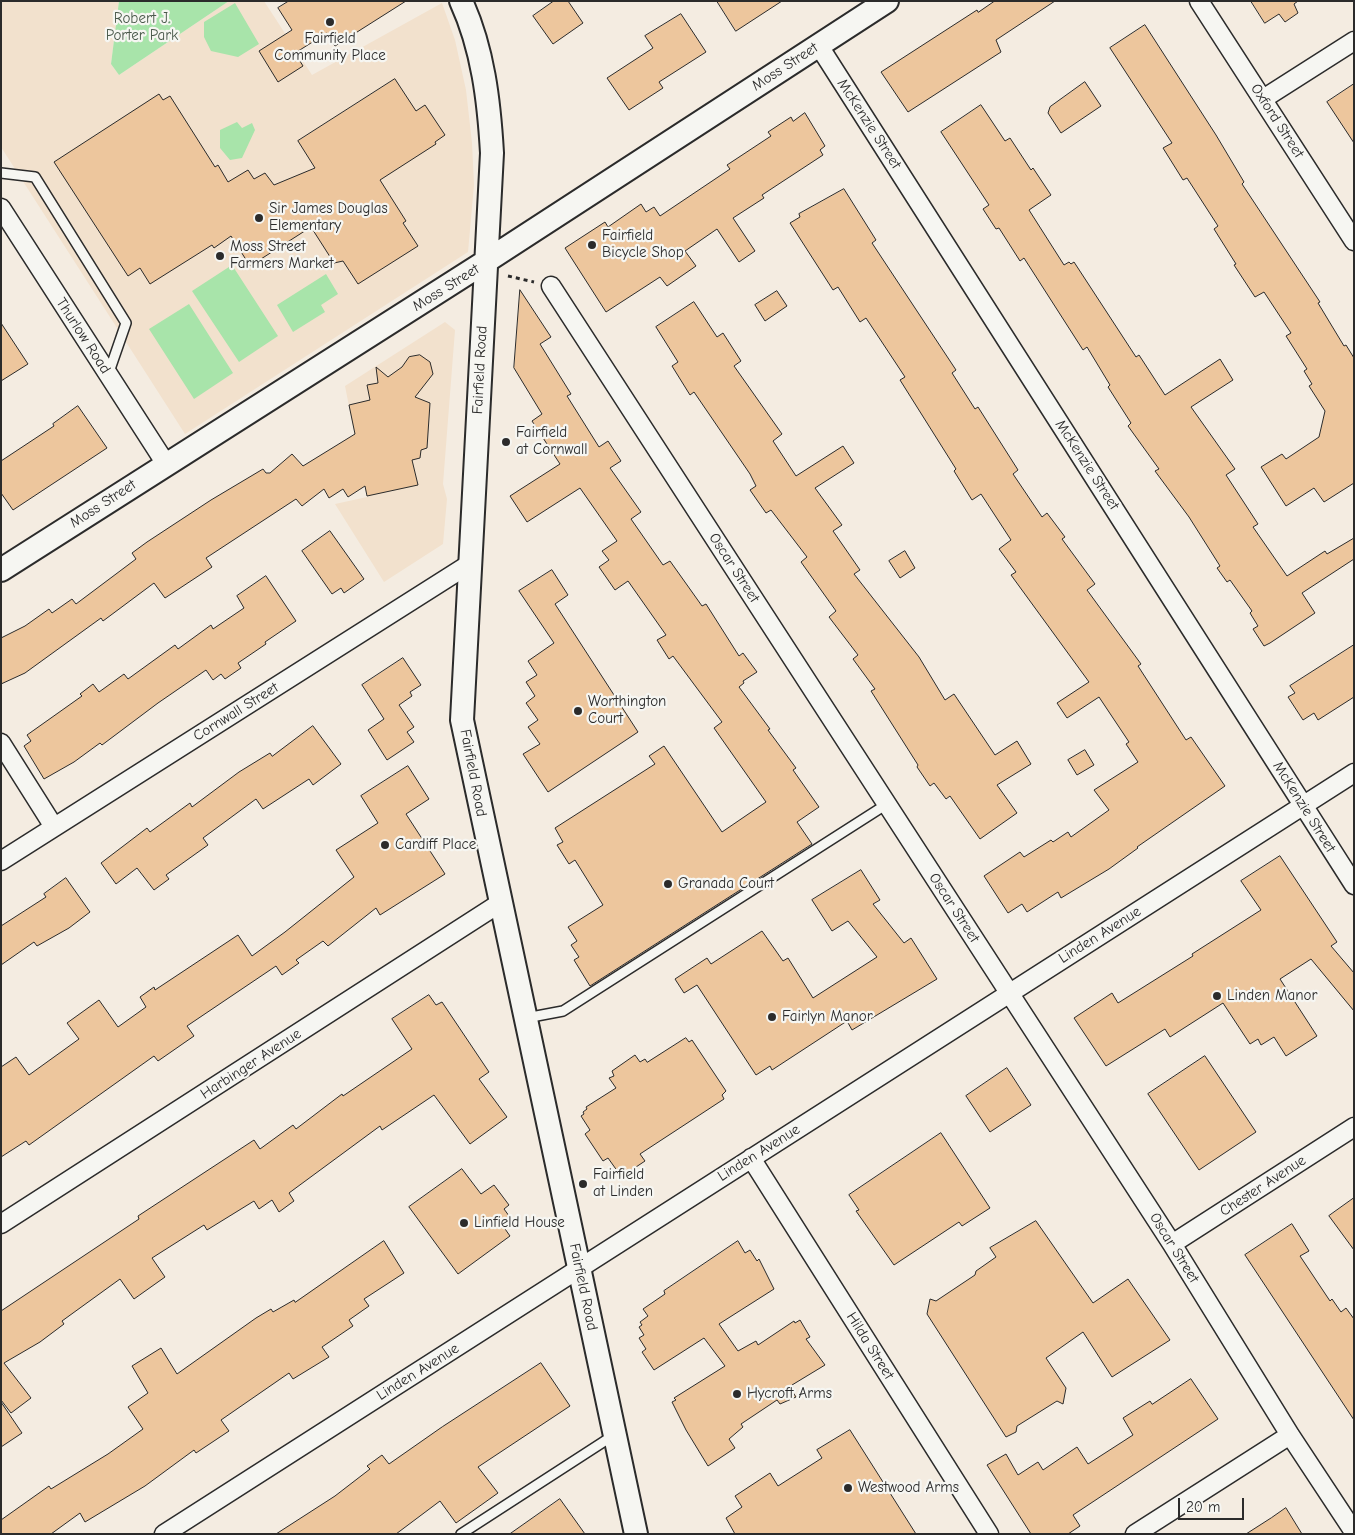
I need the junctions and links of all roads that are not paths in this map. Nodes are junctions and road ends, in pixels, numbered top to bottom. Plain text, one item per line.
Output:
1 (462, 1) edge
2 (888, 1) edge
3 (1199, 1) edge
4 (1354, 41) edge
5 (819, 46) junction
6 (1263, 99) junction
7 (1, 173) edge
8 (1, 208) edge
9 (1354, 241) edge
10 (485, 267) junction
11 (551, 286) road end
12 (108, 375) junction
13 (166, 464) junction
14 (471, 563) junction
15 (1, 570) edge
16 (1, 743) edge
17 (1354, 773) edge
18 (887, 804) junction
19 (1304, 806) junction
20 (54, 827) junction
21 (1, 861) edge
22 (1354, 885) edge
23 (500, 903) junction
24 (1008, 994) junction
25 (525, 1018) junction
26 (1354, 1127) edge
27 (751, 1158) junction
28 (1, 1224) edge
29 (1172, 1244) junction
30 (579, 1268) junction
31 (614, 1435) junction
32 (1290, 1435) junction
33 (1354, 1532) edge
34 (164, 1534) edge
35 (461, 1534) edge
36 (636, 1534) edge
37 (989, 1534) edge
38 (1135, 1534) edge

1 - 10 street, Fairfield Road
2 - 5 street, Moss Street
3 - 6 street, Oxford Street
4 - 6 street
5 - 10 street, Moss Street
5 - 19 street, McKenzie Street
6 - 9 street, Oxford Street
7 - 12 lane
8 - 12 street, Thurlow Road
10 - 13 street, Moss Street
10 - 14 street, Fairfield Road
11 - 18 street, Oscar Street
12 - 13 street, Thurlow Road
13 - 15 street, Moss Street
14 - 20 street, Cornwall Street
14 - 23 street, Fairfield Road
16 - 20 street
17 - 19 street, Linden Avenue
18 - 24 street, Oscar Street
18 - 25 lane
19 - 22 street, McKenzie Street
19 - 24 street, Linden Avenue
20 - 21 street, Cornwall Street
23 - 25 street, Fairfield Road
23 - 28 street, Harbinger Avenue
24 - 27 street, Linden Avenue
24 - 29 street, Oscar Street
25 - 30 street, Fairfield Road
26 - 29 street, Chester Avenue
27 - 30 street, Linden Avenue
27 - 37 street, Hilda Street
29 - 32 street, Oscar Street
30 - 31 street, Fairfield Road
30 - 34 street, Linden Avenue
31 - 35 lane
31 - 36 street, Fairfield Road
32 - 33 street, Oscar Street
32 - 38 street

